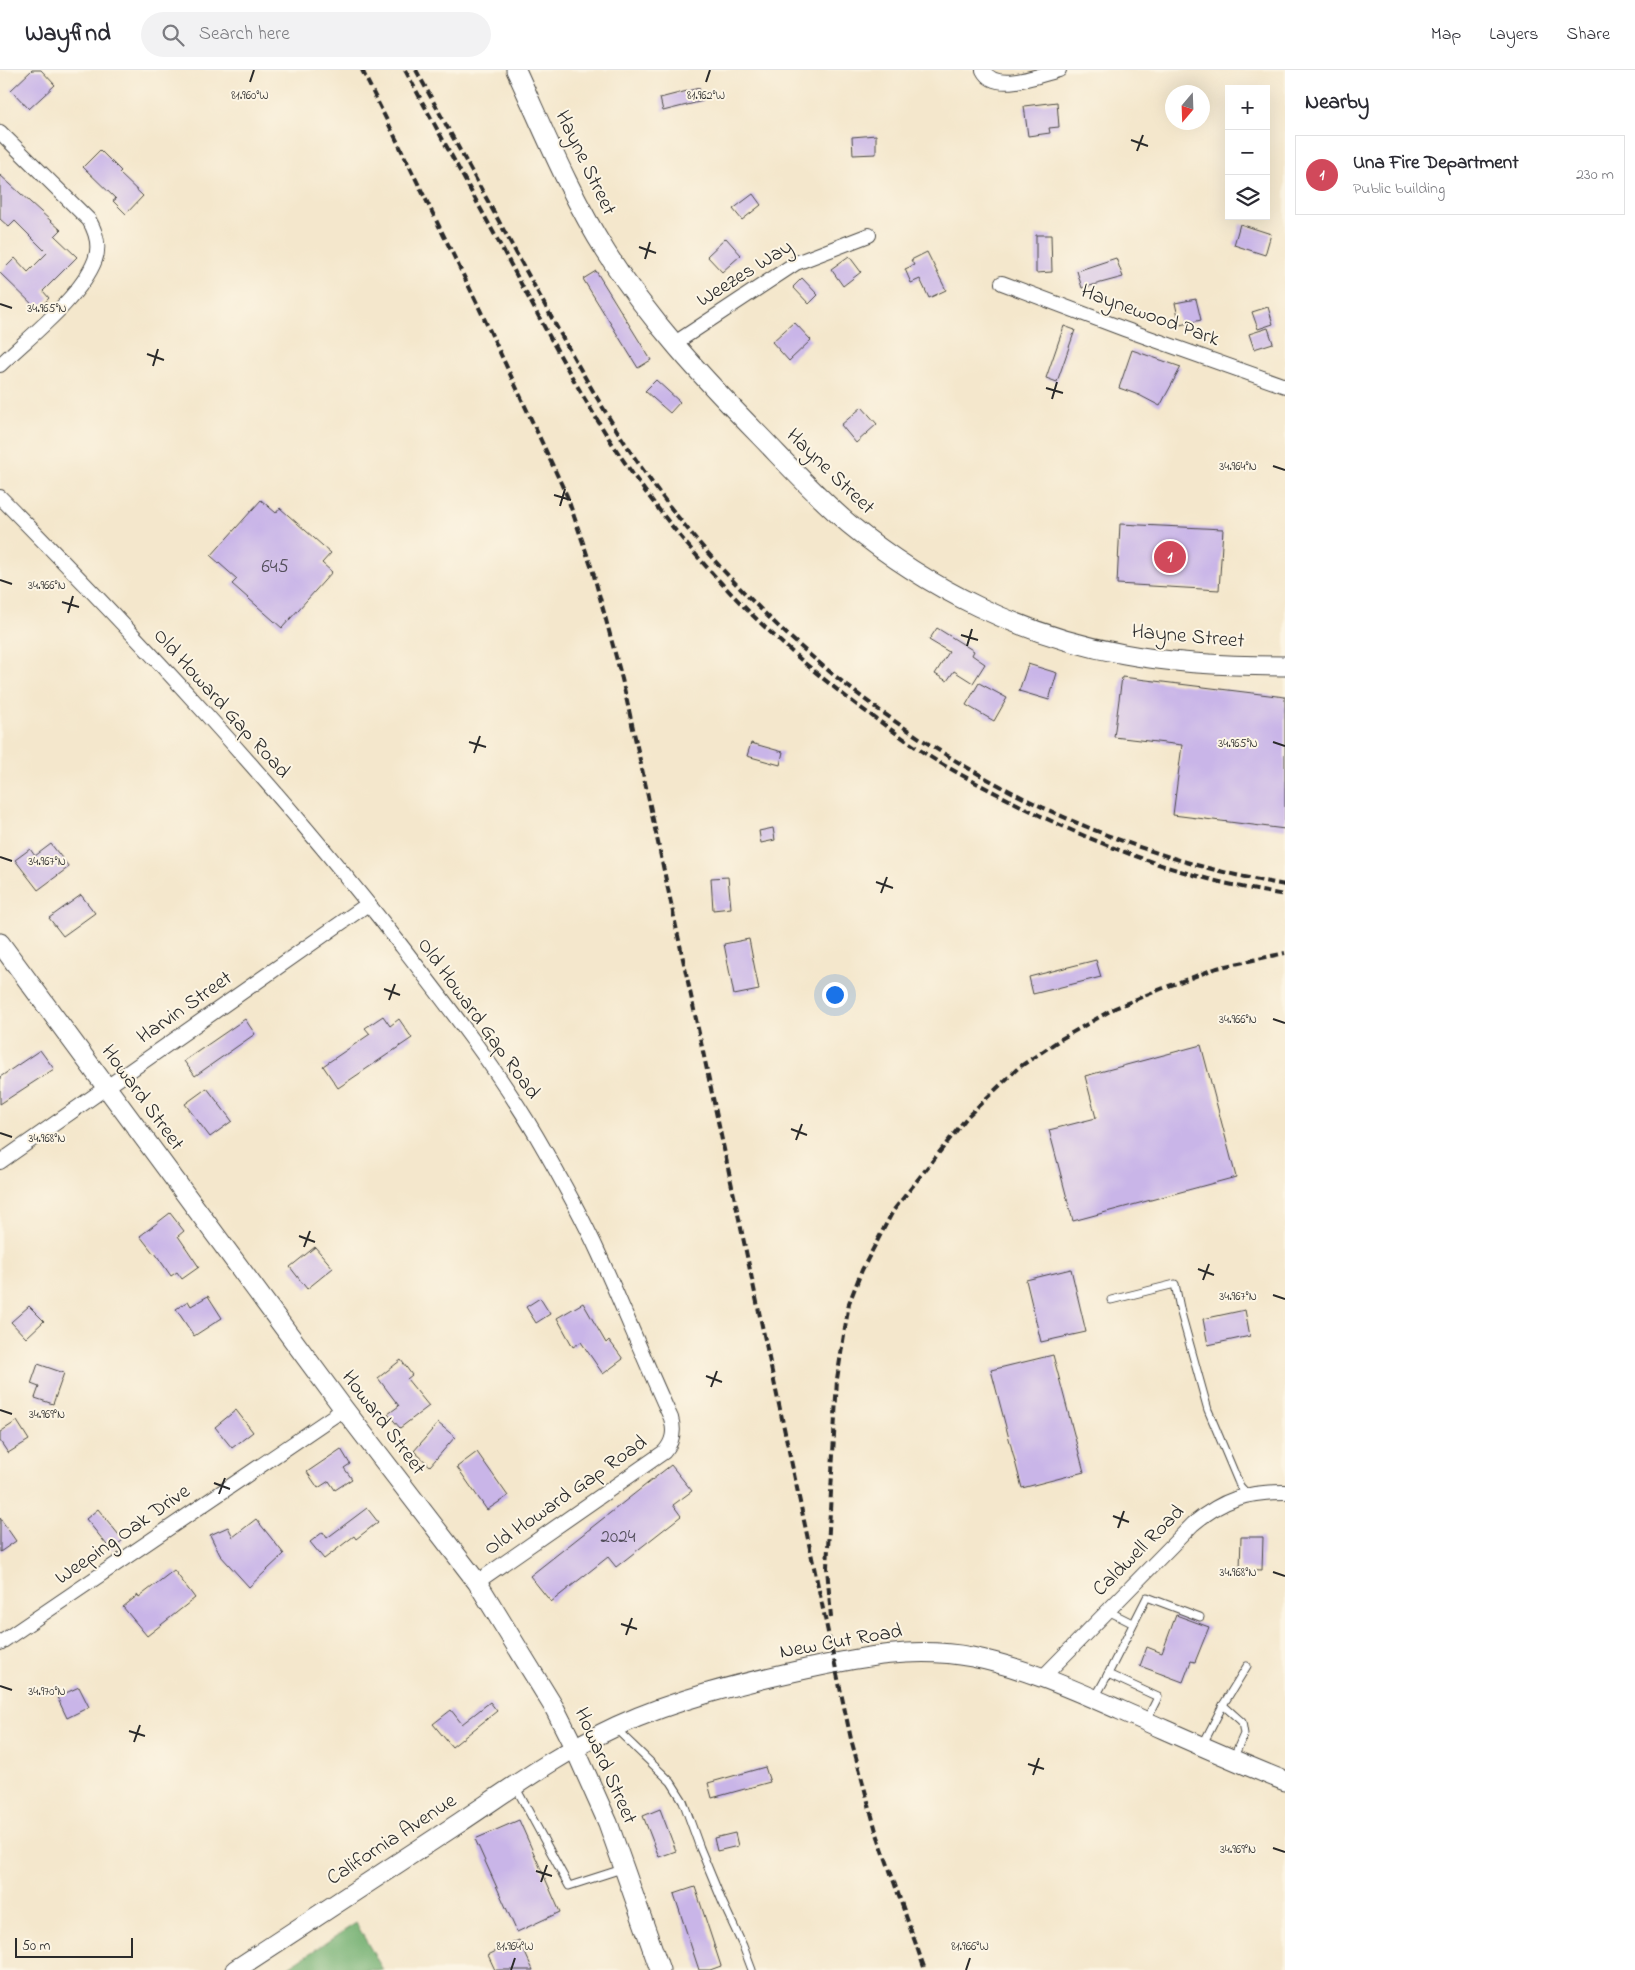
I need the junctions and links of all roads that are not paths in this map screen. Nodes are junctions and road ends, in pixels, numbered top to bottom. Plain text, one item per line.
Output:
1 (516, 70) edge
2 (983, 70) edge
3 (1059, 70) edge
4 (0, 132) edge
5 (869, 235) dead end
6 (1002, 283) dead end
7 (675, 343) junction
8 (0, 365) edge
9 (1285, 386) edge
10 (0, 496) edge
11 (1285, 666) edge
12 (368, 904) junction
13 (0, 943) edge
14 (107, 1088) junction
15 (0, 1162) edge
16 (1111, 1300) dead end
17 (344, 1409) junction
18 (1285, 1492) edge
19 (1248, 1494) junction
20 (476, 1582) junction
21 (1107, 1611) junction
22 (1200, 1616) dead end
23 (1132, 1623) junction
24 (0, 1642) edge
25 (1247, 1666) dead end
26 (1108, 1674) junction
27 (1042, 1678) junction
28 (1095, 1699) junction
29 (1223, 1705) junction
30 (1146, 1721) junction
31 (615, 1727) junction
32 (1202, 1746) junction
33 (575, 1749) junction
34 (1233, 1760) junction
35 (1285, 1781) edge
36 (515, 1786) junction
37 (625, 1868) junction
38 (235, 1970) edge
39 (660, 1970) edge
40 (752, 1970) edge

1 - 7 street, Hayne Street
2 - 3 street
4 - 8 street
5 - 7 street, Weezes Way
6 - 9 street, Haynewood Park
7 - 11 street, Hayne Street
10 - 12 street, Old Howard Gap Road
12 - 14 street, Harvin Street
12 - 20 street, Old Howard Gap Road
13 - 14 street, Howard Street
14 - 15 street, Harvin Street
14 - 17 street, Howard Street
16 - 19 lane
17 - 20 street, Howard Street
17 - 24 street, Weeping Oak Drive
18 - 19 street, Caldwell Road
19 - 21 street, Caldwell Road
20 - 33 street, Howard Street
21 - 23 lane
21 - 27 street, Caldwell Road
22 - 23 lane
23 - 26 lane
25 - 29 lane
26 - 28 lane
26 - 30 lane
27 - 28 street, New Cut Road
27 - 31 street, New Cut Road
28 - 30 street, New Cut Road
29 - 32 lane
29 - 34 lane
30 - 32 street, New Cut Road
31 - 33 street, New Cut Road
31 - 40 lane
32 - 34 street, New Cut Road
33 - 36 street, California Avenue
33 - 37 street, Howard Street
34 - 35 street, New Cut Road
36 - 37 lane
36 - 38 street, California Avenue
37 - 39 street, Howard Street

